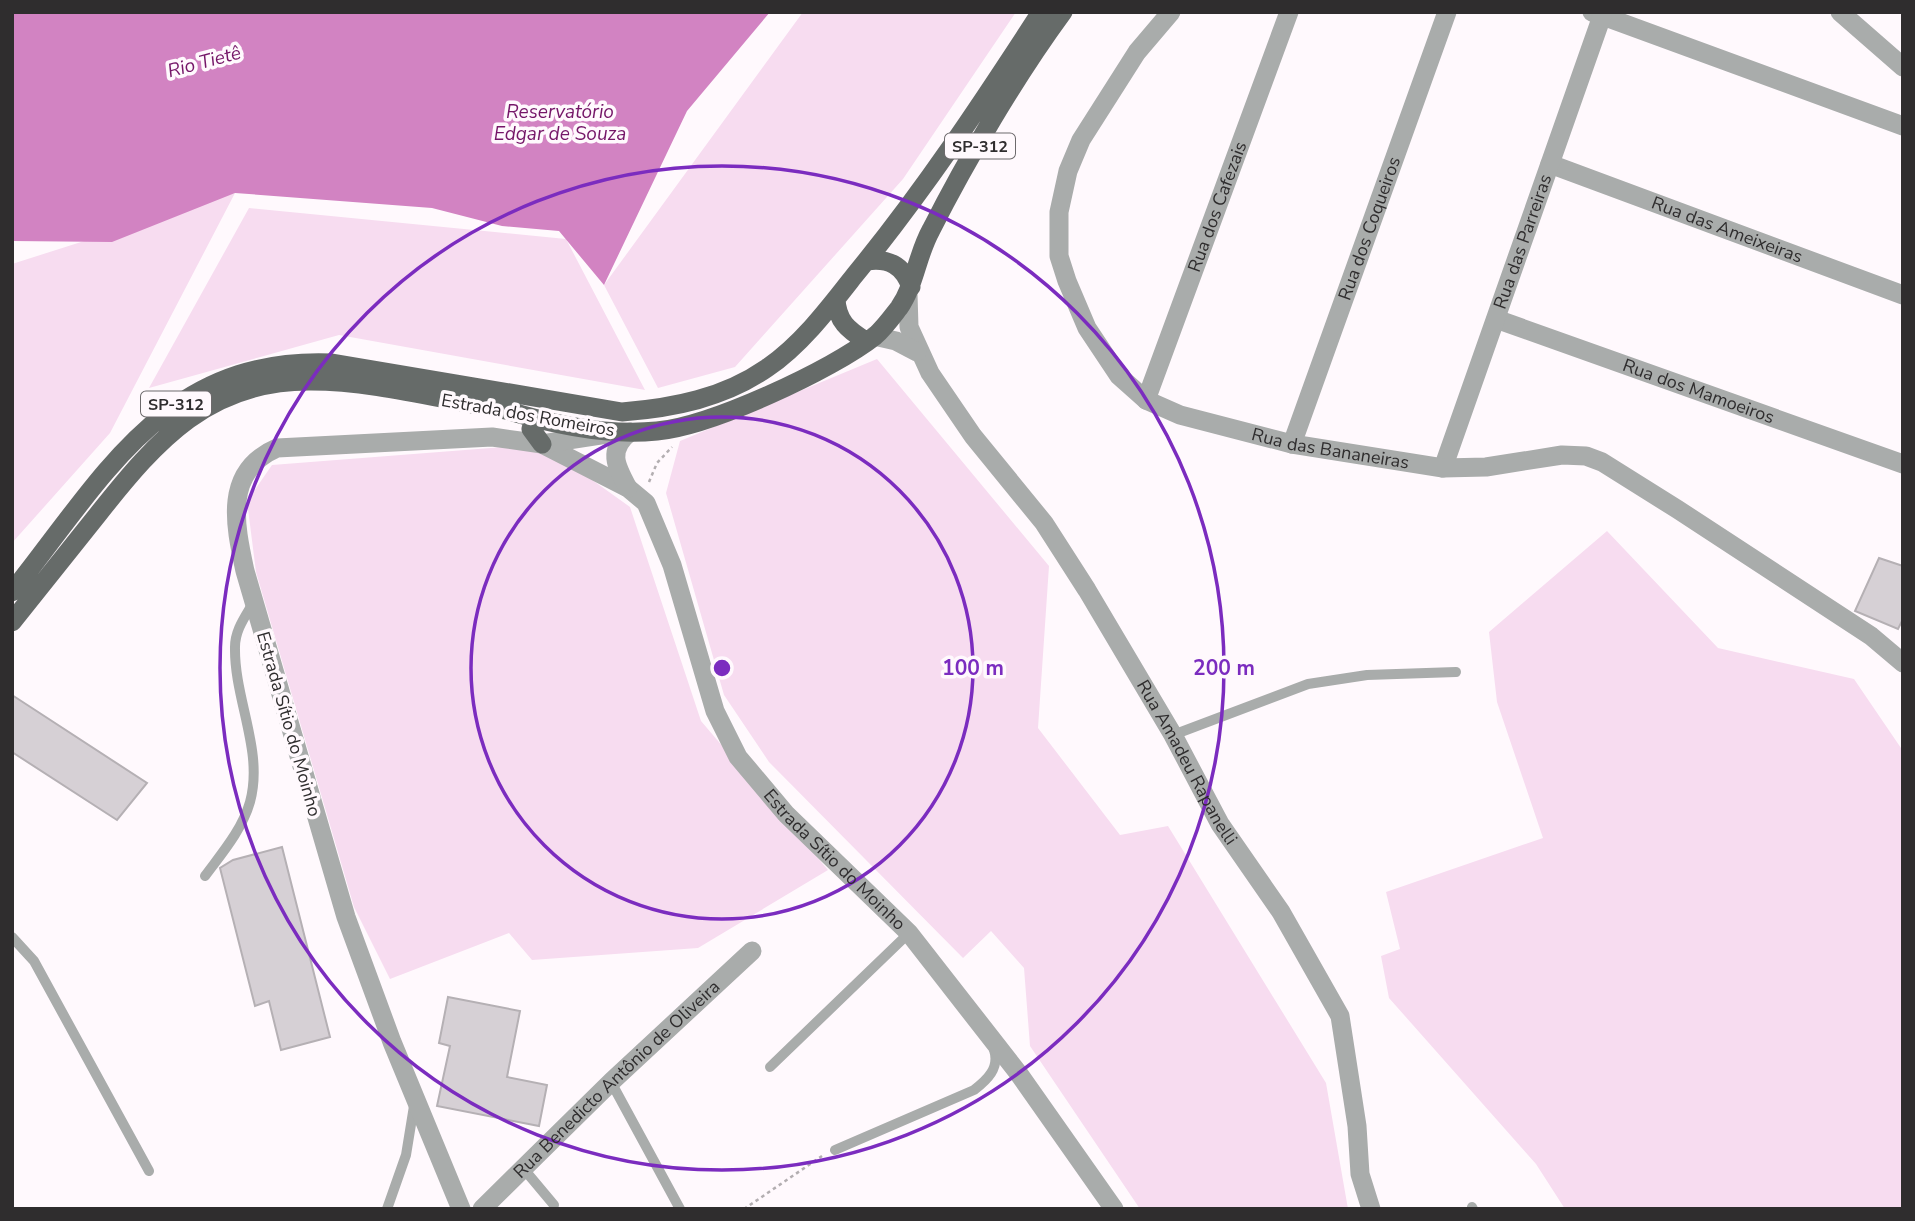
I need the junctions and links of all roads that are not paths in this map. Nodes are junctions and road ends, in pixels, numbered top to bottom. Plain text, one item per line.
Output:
1 (1041, 12) edge
2 (1063, 12) edge
3 (1171, 12) edge
4 (1289, 12) edge
5 (1447, 12) edge
6 (1840, 12) edge
7 (1597, 14) edge
8 (1903, 67) edge
9 (1903, 126) edge
10 (1550, 164) junction
11 (867, 261) junction
12 (909, 290) junction
13 (1903, 295) edge
14 (836, 299) junction
15 (1496, 319) junction
16 (870, 339) junction
17 (917, 352) junction
18 (1146, 400) junction
19 (593, 409) junction
20 (534, 419) junction
21 (622, 432) junction
22 (492, 437) junction
23 (542, 444) junction
24 (1292, 444) junction
25 (1903, 464) edge
26 (1443, 468) junction
27 (628, 488) junction
28 (12, 592) edge
29 (254, 603) junction
30 (12, 622) edge
31 (1903, 663) edge
32 (1456, 672) dead end
33 (1172, 735) junction
34 (205, 876) dead end
35 (909, 933) junction
36 (12, 937) edge
37 (752, 951) dead end
38 (989, 1036) junction
39 (770, 1067) dead end
40 (611, 1082) junction
41 (415, 1098) junction
42 (835, 1150) road end
43 (523, 1167) junction
44 (149, 1171) dead end
45 (554, 1205) dead end
46 (487, 1207) edge
47 (387, 1209) edge
48 (461, 1209) edge
49 (680, 1209) edge
50 (1114, 1209) edge
51 (1371, 1209) edge

1 - 11 main road, Estrada dos Romeiros / SP-312
2 - 12 main road, Estrada dos Romeiros / SP-312
3 - 18 street, Rua das Bananeiras
4 - 18 street, Rua dos Cafezais
5 - 24 street, Rua dos Coqueiros
6 - 8 street
7 - 9 street
7 - 10 street, Rua das Parreiras
10 - 13 street, Rua das Ameixeiras
10 - 15 street, Rua das Parreiras
11 - 12 main road
11 - 14 main road, Estrada dos Romeiros / SP-312
12 - 16 main road, Estrada dos Romeiros / SP-312
12 - 17 street
14 - 16 main road
14 - 19 main road, Estrada dos Romeiros / SP-312
15 - 25 street, Rua dos Mamoeiros
15 - 26 street, Rua das Parreiras
16 - 17 street
16 - 21 main road, Estrada dos Romeiros / SP-312
17 - 33 street, Rua Amadeu Rapanelli
18 - 24 street, Rua das Bananeiras
19 - 20 main road
19 - 28 main road, Estrada dos Romeiros / SP-312
20 - 21 main road, Estrada dos Romeiros / SP-312
20 - 22 street
20 - 23 main road
20 - 30 main road, Estrada dos Romeiros / SP-312
21 - 23 street
21 - 27 street
22 - 23 street
22 - 29 street, Estrada Sítio do Moinho
23 - 27 street, Estrada Sítio do Moinho
24 - 26 street, Rua das Bananeiras
26 - 31 street, Rua das Bananeiras
27 - 35 street, Estrada Sítio do Moinho
29 - 34 lane
29 - 41 street, Estrada Sítio do Moinho
32 - 33 lane
33 - 51 street, Rua Amadeu Rapanelli
35 - 38 street, Estrada Sítio do Moinho
35 - 39 lane
36 - 44 lane
37 - 40 street, Rua Benedicto Antônio de Oliveira
38 - 42 lane
38 - 50 street, Estrada Sítio do Moinho
40 - 43 street, Rua Benedicto Antônio de Oliveira
40 - 49 lane
41 - 47 lane
41 - 48 street, Estrada Sítio do Moinho
43 - 45 lane
43 - 46 street, Rua Benedicto Antônio de Oliveira

